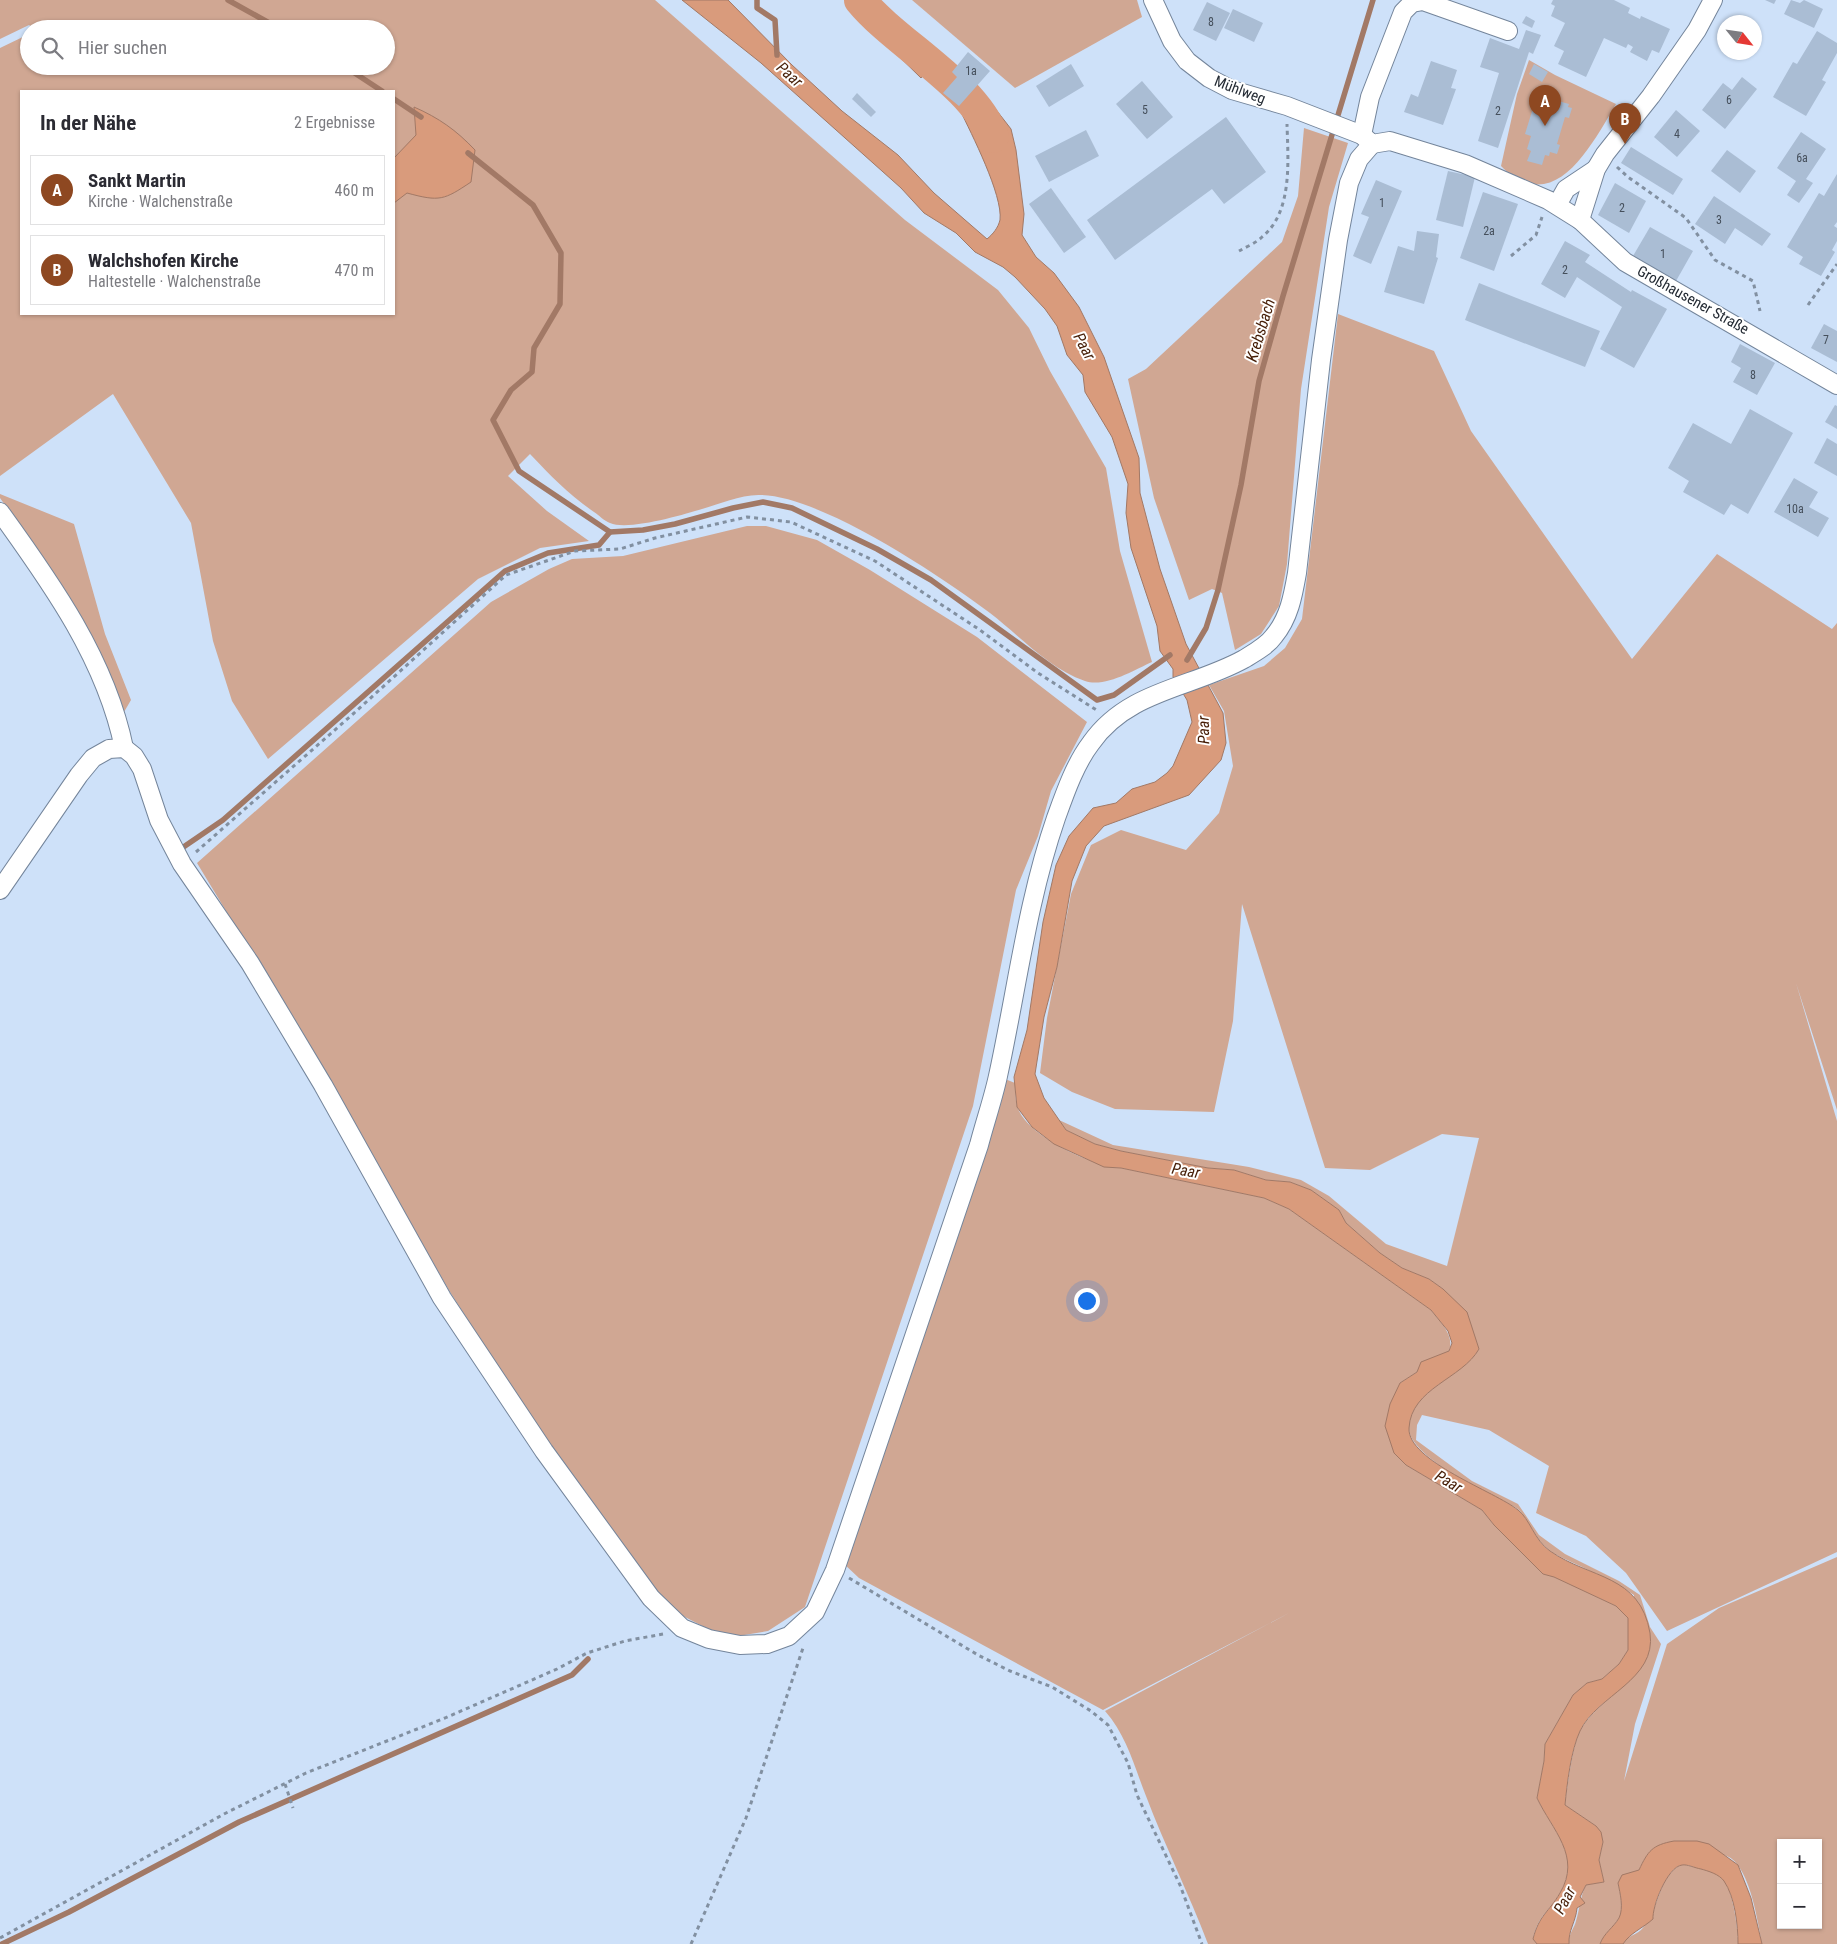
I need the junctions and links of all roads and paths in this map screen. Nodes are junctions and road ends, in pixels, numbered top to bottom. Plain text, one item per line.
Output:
1 (1154, 0) edge
2 (1713, 0) edge
3 (1508, 31) dead end
4 (1287, 106) junction
5 (1360, 136) junction
6 (1600, 161) junction
7 (1552, 203) junction
8 (1580, 220) junction
9 (1239, 251) dead end
10 (1511, 256) dead end
11 (1837, 264) edge
12 (1808, 305) dead end
13 (1760, 311) dead end
14 (1837, 385) edge
15 (0, 512) edge
16 (1112, 719) junction
17 (124, 748) junction
18 (182, 864) junction
19 (0, 890) edge
20 (835, 1570) junction
21 (682, 1628) junction
22 (806, 1640) dead end
23 (285, 1784) junction
24 (293, 1808) dead end
25 (0, 1938) edge
26 (691, 1944) edge
27 (1202, 1944) edge

1 - 4 street, Mühlweg
2 - 6 street
3 - 5 street
4 - 5 street, Mühlweg
4 - 9 path
5 - 7 street, Mühlweg
5 - 16 street
6 - 7 street
6 - 8 street
6 - 13 path
7 - 8 street, Großhausener Straße
7 - 10 path
8 - 14 street, Großhausener Straße
11 - 12 path
15 - 17 street
16 - 18 path
16 - 20 street
17 - 18 street
17 - 19 street
18 - 21 street
20 - 21 street
20 - 27 path
21 - 23 path
22 - 26 path
23 - 24 path
23 - 25 path

